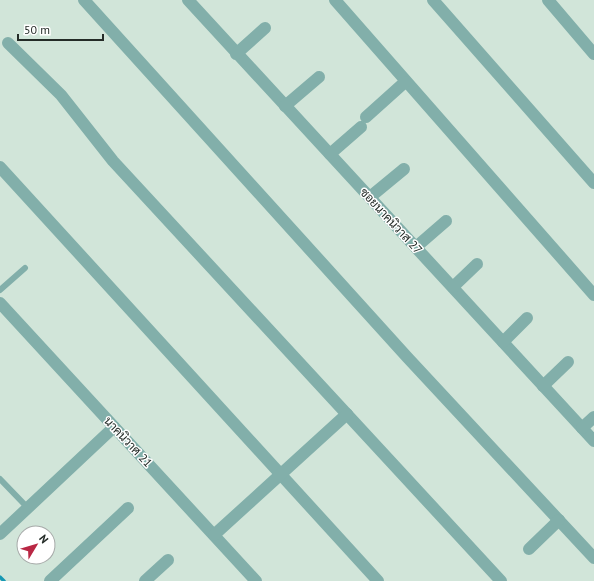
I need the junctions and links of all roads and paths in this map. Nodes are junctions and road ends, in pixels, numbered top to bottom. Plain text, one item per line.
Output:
1 (84, 0) edge
2 (335, 0) edge
3 (433, 0) edge
4 (548, 0) edge
5 (194, 2) edge
6 (265, 28) dead end
7 (8, 42) dead end
8 (236, 54) junction
9 (594, 54) edge
10 (319, 77) dead end
11 (405, 82) junction
12 (285, 106) junction
13 (330, 154) junction
14 (404, 169) dead end
15 (2, 174) edge
16 (594, 183) edge
17 (370, 198) junction
18 (446, 221) dead end
19 (416, 248) junction
20 (476, 264) dead end
21 (24, 268) dead end
22 (453, 287) junction
23 (0, 290) edge
24 (594, 295) edge
25 (0, 303) edge
26 (527, 318) dead end
27 (503, 342) junction
28 (568, 362) dead end
29 (543, 386) junction
30 (347, 414) junction
31 (594, 417) edge
32 (114, 427) junction
33 (582, 428) junction
34 (594, 441) edge
35 (280, 474) junction
36 (0, 479) edge
37 (6, 485) junction
38 (0, 490) edge
39 (28, 508) junction
40 (128, 508) dead end
41 (559, 520) junction
42 (0, 534) edge
43 (214, 535) junction
44 (529, 549) dead end
45 (594, 558) edge
46 (168, 560) dead end
47 (50, 581) edge
48 (145, 581) edge
49 (256, 581) edge
50 (378, 581) edge
51 (501, 581) edge

1 - 41 street
2 - 11 street
3 - 16 street
4 - 9 street
5 - 8 street, ซอยนาคนิวาส 27
6 - 8 street
7 - 30 street
8 - 12 street, ซอยนาคนิวาส 27
10 - 12 street
11 - 13 street
11 - 24 street
12 - 13 street, ซอยนาคนิวาส 27
13 - 17 street, ซอยนาคนิวาส 27
14 - 17 street
15 - 35 street
17 - 19 street, ซอยนาคนิวาส 27
18 - 19 street
19 - 22 street, ซอยนาคนิวาส 27
20 - 22 street
21 - 23 lane
22 - 27 street, ซอยนาคนิวาส 27
25 - 32 street, นาคนิวาศ 21
26 - 27 street
27 - 29 street, ซอยนาคนิวาส 27
28 - 29 street
29 - 33 street, ซอยนาคนิวาส 27
30 - 35 street
30 - 51 street
31 - 33 street
32 - 39 street
32 - 43 street, นาคนิวาศ 21
33 - 34 street, ซอยนาคนิวาส 27
35 - 43 street
35 - 50 street
36 - 37 lane
37 - 38 lane
37 - 39 lane
39 - 42 street
40 - 47 street
41 - 44 street
41 - 45 street
43 - 49 street, นาคนิวาศ 21
46 - 48 street

